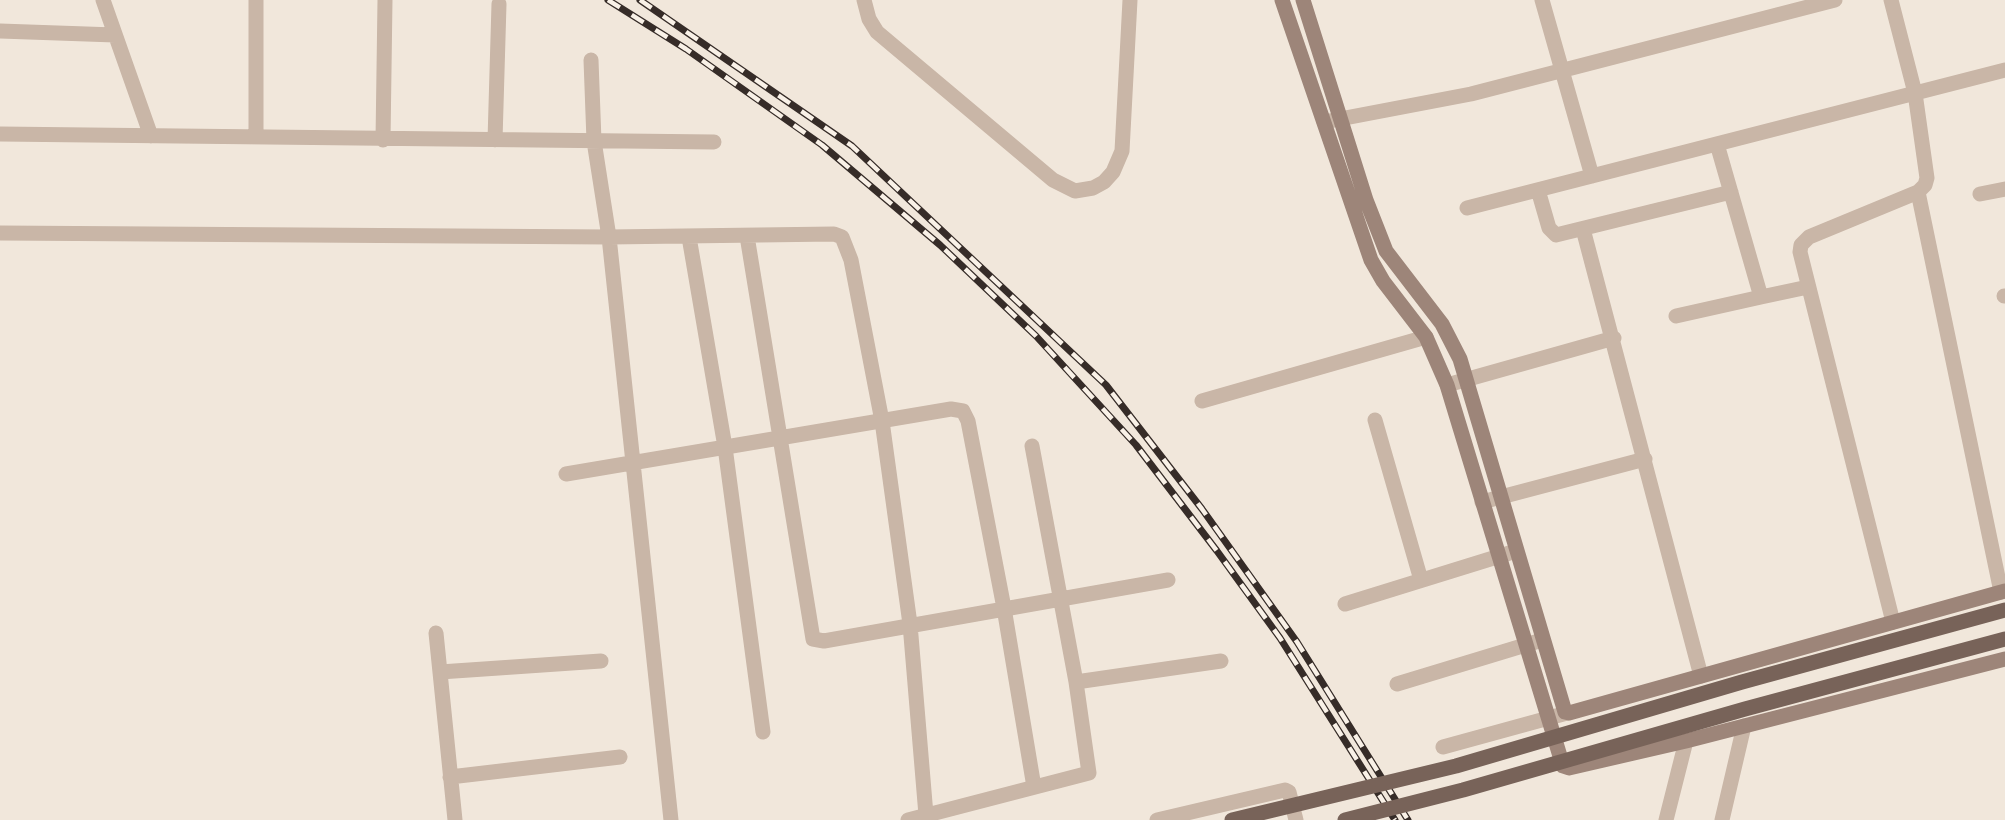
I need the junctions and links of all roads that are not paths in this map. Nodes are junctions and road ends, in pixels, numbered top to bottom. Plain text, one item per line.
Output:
1 (103, 0) edge
2 (256, 0) edge
3 (386, 0) edge
4 (864, 0) edge
5 (1130, 0) edge
6 (1282, 0) edge
7 (1303, 0) edge
8 (1542, 0) edge
9 (1835, 0) edge
10 (1891, 0) edge
11 (499, 4) dead end
12 (0, 31) edge
13 (115, 34) junction
14 (591, 60) dead end
15 (2005, 70) edge
16 (1562, 72) junction
17 (1915, 93) junction
18 (1340, 119) junction
19 (1324, 122) junction
20 (0, 134) edge
21 (151, 136) junction
22 (256, 137) junction
23 (383, 140) junction
24 (495, 140) junction
25 (594, 141) junction
26 (714, 142) dead end
27 (1717, 144) junction
28 (1592, 176) junction
29 (2005, 189) edge
30 (1538, 190) junction
31 (1731, 192) junction
32 (1918, 192) junction
33 (1980, 194) dead end
34 (1467, 208) dead end
35 (1583, 229) junction
36 (0, 233) edge
37 (747, 236) junction
38 (609, 237) junction
39 (689, 237) junction
40 (1809, 287) junction
41 (1761, 297) junction
42 (1677, 316) dead end
43 (1426, 337) junction
44 (1614, 338) junction
45 (1466, 379) junction
46 (1447, 385) junction
47 (1202, 401) dead end
48 (1375, 420) dead end
49 (882, 421) junction
50 (781, 438) junction
51 (725, 447) junction
52 (1032, 447) dead end
53 (1645, 459) junction
54 (632, 463) junction
55 (566, 474) dead end
56 (1500, 496) junction
57 (1482, 502) junction
58 (1516, 551) junction
59 (1498, 556) junction
60 (1168, 579) dead end
61 (1420, 580) junction
62 (2003, 592) edge
63 (1060, 598) junction
64 (1345, 604) dead end
65 (1004, 608) junction
66 (2005, 610) edge
67 (1893, 622) junction
68 (910, 624) junction
69 (436, 633) dead end
70 (2005, 639) edge
71 (1542, 640) junction
72 (1525, 645) junction
73 (2005, 659) edge
74 (601, 661) dead end
75 (1221, 661) dead end
76 (440, 672) junction
77 (1701, 676) junction
78 (1076, 682) junction
79 (1397, 684) dead end
80 (1567, 713) junction
81 (1546, 718) junction
82 (1744, 726) junction
83 (763, 732) dead end
84 (1686, 741) junction
85 (1443, 747) dead end
86 (620, 757) dead end
87 (450, 777) junction
88 (1034, 788) junction
89 (961, 814) edge
90 (926, 815) junction
91 (454, 820) edge
92 (671, 820) edge
93 (908, 820) edge
94 (1157, 820) edge
95 (1232, 820) edge
96 (1296, 820) edge
97 (1345, 820) edge
98 (1666, 820) edge
99 (1722, 820) edge

1 - 13 street
2 - 22 street
3 - 23 street
4 - 5 street
6 - 19 street
7 - 18 street
8 - 16 street
9 - 16 street
10 - 17 street
11 - 24 street
12 - 13 street
13 - 21 street
14 - 25 street
15 - 17 street
16 - 18 street
16 - 28 street
17 - 27 street
17 - 32 street
18 - 19 street
18 - 45 street
19 - 43 street
20 - 21 street
21 - 22 street
22 - 23 street
23 - 24 street
24 - 25 street
25 - 26 street
25 - 38 street
27 - 28 street
27 - 31 street
28 - 30 street
29 - 33 street
30 - 34 street
30 - 35 street
31 - 35 street
31 - 41 street
32 - 40 street
32 - 62 street
35 - 44 street
36 - 38 street
37 - 39 street
37 - 49 street
37 - 50 street
38 - 39 street
38 - 54 street
39 - 51 street
40 - 41 street
40 - 67 street
41 - 42 street
43 - 46 street
43 - 47 street
44 - 45 street
44 - 53 street
45 - 46 street
45 - 56 street
46 - 57 street
48 - 61 street
49 - 50 street
49 - 65 street
49 - 68 street
50 - 51 street
50 - 68 street
51 - 54 street
51 - 83 street
52 - 63 street
53 - 56 street
53 - 77 street
54 - 55 street
54 - 92 street
56 - 57 street
56 - 58 street
57 - 59 street
58 - 59 street
58 - 71 street
59 - 61 street
59 - 72 street
60 - 63 street
61 - 64 street
62 - 67 street
63 - 65 street
63 - 78 street
65 - 68 street
65 - 88 street
66 - 95 main road, bridge
67 - 77 street
68 - 90 street
69 - 76 street
70 - 97 main road, bridge
71 - 72 street
71 - 80 street
72 - 79 street
72 - 81 street
73 - 82 street
74 - 76 street
75 - 78 street
76 - 87 street
77 - 80 street
78 - 88 street
80 - 81 street
81 - 84 street
81 - 85 street
82 - 84 street
82 - 99 street
84 - 98 street
86 - 87 street
87 - 91 street
88 - 89 street
89 - 90 street
90 - 93 street
94 - 96 street

